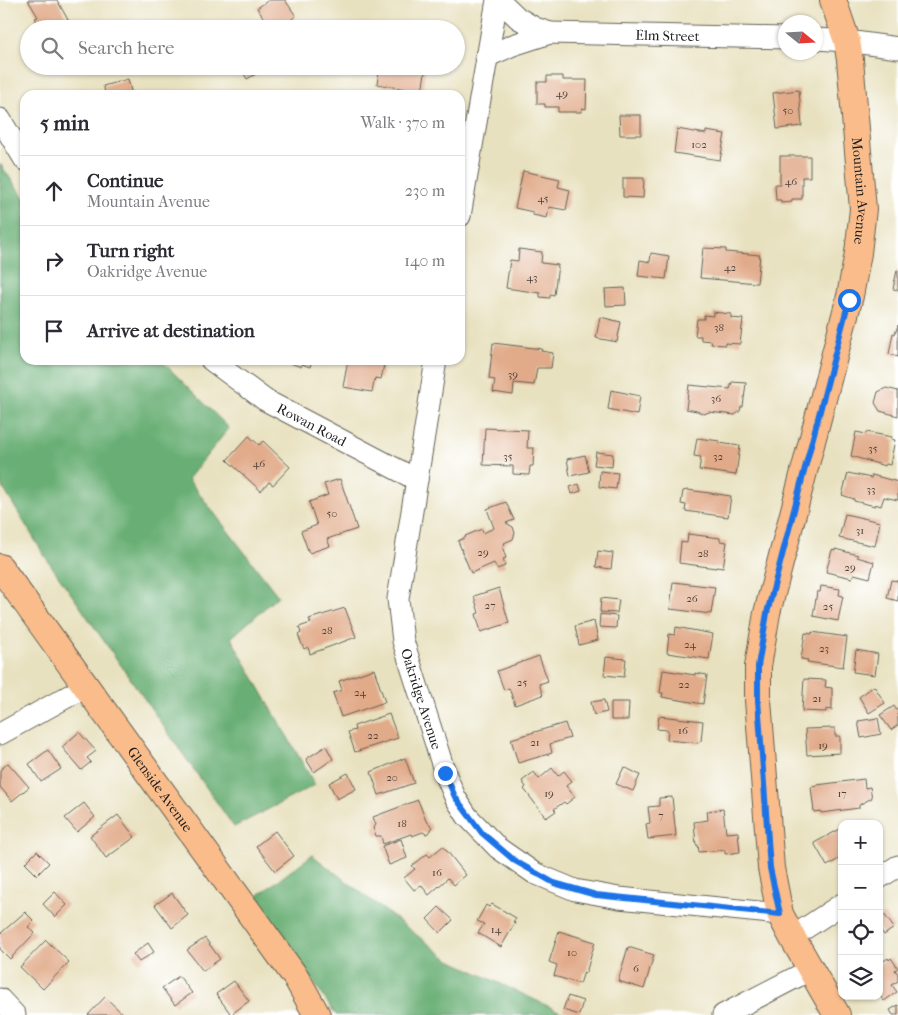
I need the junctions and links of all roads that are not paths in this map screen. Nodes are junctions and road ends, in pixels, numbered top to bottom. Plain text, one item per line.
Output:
1 (498, 0) edge
2 (833, 0) edge
3 (550, 33) junction
4 (778, 38) edge
5 (823, 39) edge
6 (846, 41) junction
7 (898, 48) edge
8 (486, 57) junction
9 (0, 119) edge
10 (20, 152) edge
11 (465, 185) edge
12 (218, 365) edge
13 (435, 365) edge
14 (417, 480) junction
15 (0, 567) edge
16 (85, 686) junction
17 (0, 734) edge
18 (898, 866) edge
19 (883, 875) edge
20 (838, 907) edge
21 (780, 914) junction
22 (792, 938) junction
23 (810, 970) junction
24 (0, 999) edge
25 (835, 1014) edge
26 (15, 1015) edge
27 (317, 1015) edge
28 (723, 1015) edge

1 - 3 street, Elm Street
1 - 8 street
2 - 6 main road, Mountain Avenue
3 - 4 street, Elm Street
3 - 8 street, Elm Street
5 - 6 street
6 - 7 street
6 - 21 main road, Mountain Avenue
8 - 11 street
9 - 10 street
12 - 14 street, Rowan Road
13 - 14 street, Oakridge Avenue
14 - 21 street, Oakridge Avenue
15 - 16 main road, Glenside Avenue
16 - 17 street
16 - 27 main road, Glenside Avenue
18 - 19 street
20 - 22 street
21 - 22 main road, Mountain Avenue
22 - 23 main road, Mountain Avenue
23 - 25 main road, Mountain Avenue
23 - 28 street
24 - 26 street

